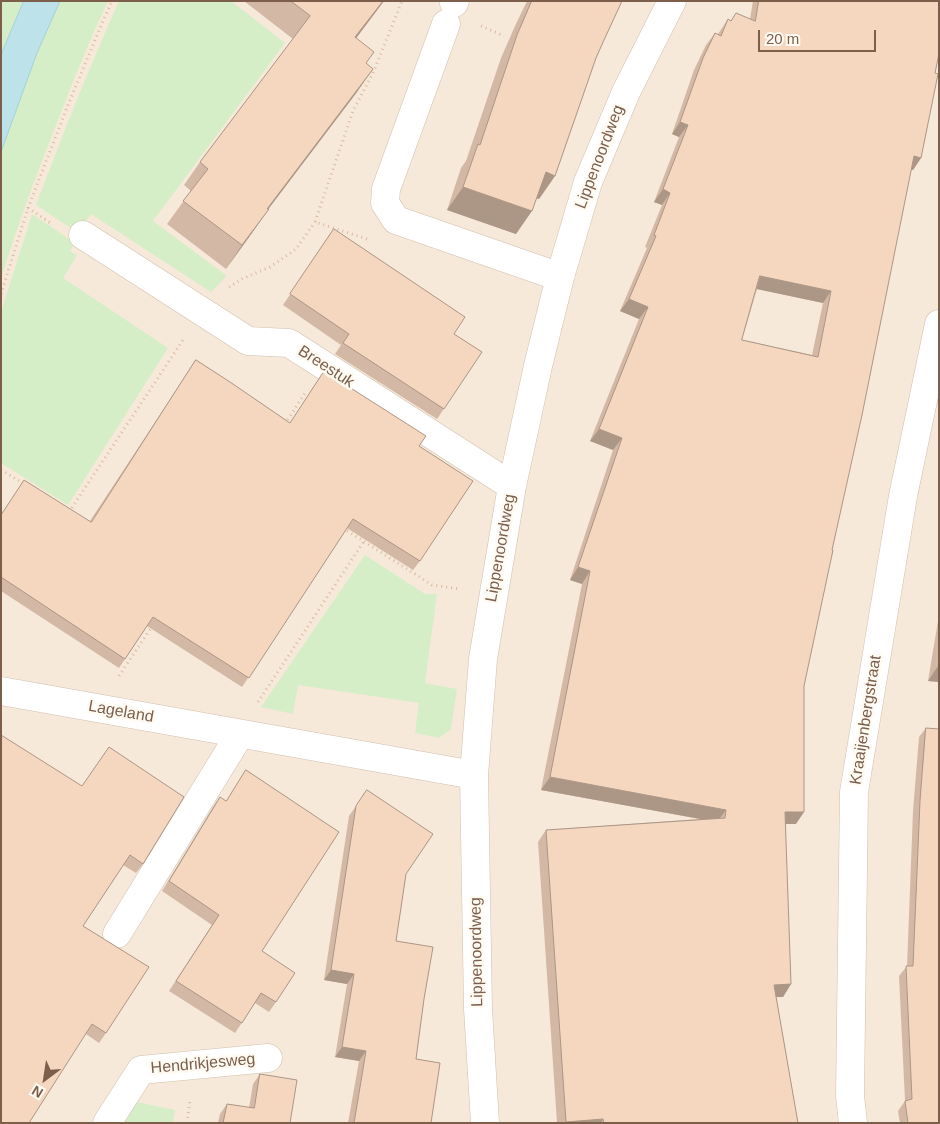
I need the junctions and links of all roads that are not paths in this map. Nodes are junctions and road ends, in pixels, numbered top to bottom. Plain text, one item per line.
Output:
1 (672, 1) edge
2 (452, 9) edge
3 (83, 235) dead end
4 (560, 277) junction
5 (939, 324) edge
6 (512, 486) junction
7 (1, 692) edge
8 (245, 734) junction
9 (474, 775) junction
10 (117, 934) dead end
11 (268, 1058) dead end
12 (108, 1123) edge
13 (485, 1123) edge
14 (853, 1123) edge

1 - 4 street, Lippenoordweg
2 - 4 street
3 - 6 street, Breestuk
4 - 6 street, Lippenoordweg
5 - 14 street, Kraaijenbergstraat
6 - 9 street, Lippenoordweg
7 - 8 street, Lageland
8 - 9 street, Lageland
8 - 10 street
9 - 13 street, Lippenoordweg
11 - 12 street, Hendrikjesweg

